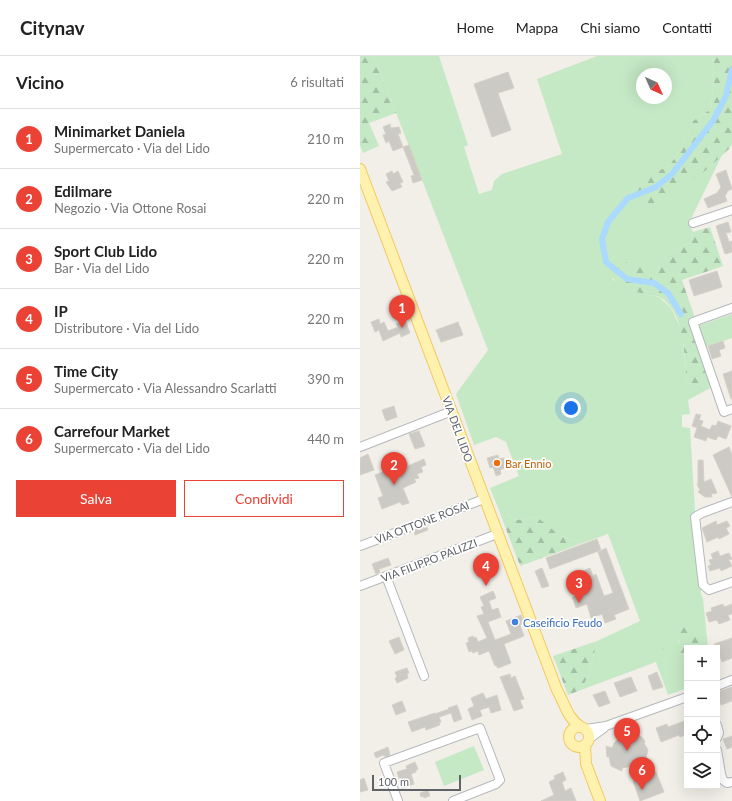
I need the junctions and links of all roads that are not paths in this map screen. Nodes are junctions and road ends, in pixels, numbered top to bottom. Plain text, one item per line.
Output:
1 (360, 169) edge
2 (732, 210) edge
3 (693, 223) dead end
4 (732, 308) edge
5 (732, 409) edge
6 (452, 411) junction
7 (360, 447) edge
8 (484, 499) junction
9 (732, 502) edge
10 (497, 534) junction
11 (360, 546) edge
12 (386, 576) junction
13 (732, 582) edge
14 (360, 586) edge
15 (424, 676) dead end
16 (732, 680) edge
17 (720, 685) edge
18 (557, 690) junction
19 (684, 698) edge
20 (583, 737) junction
21 (718, 753) edge
22 (732, 782) edge
23 (398, 801) edge
24 (453, 801) edge
25 (600, 801) edge

1 - 6 main road, VIA DEL LIDO
2 - 3 street
4 - 5 street
6 - 7 street
6 - 8 main road, VIA DEL LIDO
8 - 10 main road, VIA DEL LIDO
8 - 11 street, VIA OTTONE ROSAI
9 - 13 street
10 - 12 street, VIA FILIPPO PALIZZI
10 - 18 main road, VIA DEL LIDO
12 - 14 street, VIA FILIPPO PALIZZI
12 - 15 street
16 - 17 street
18 - 20 main road, VIA DEL LIDO
18 - 20 main road, VIA DEL LIDO
19 - 20 street
20 - 25 main road, VIA DEL LIDO
21 - 22 street
23 - 24 street

